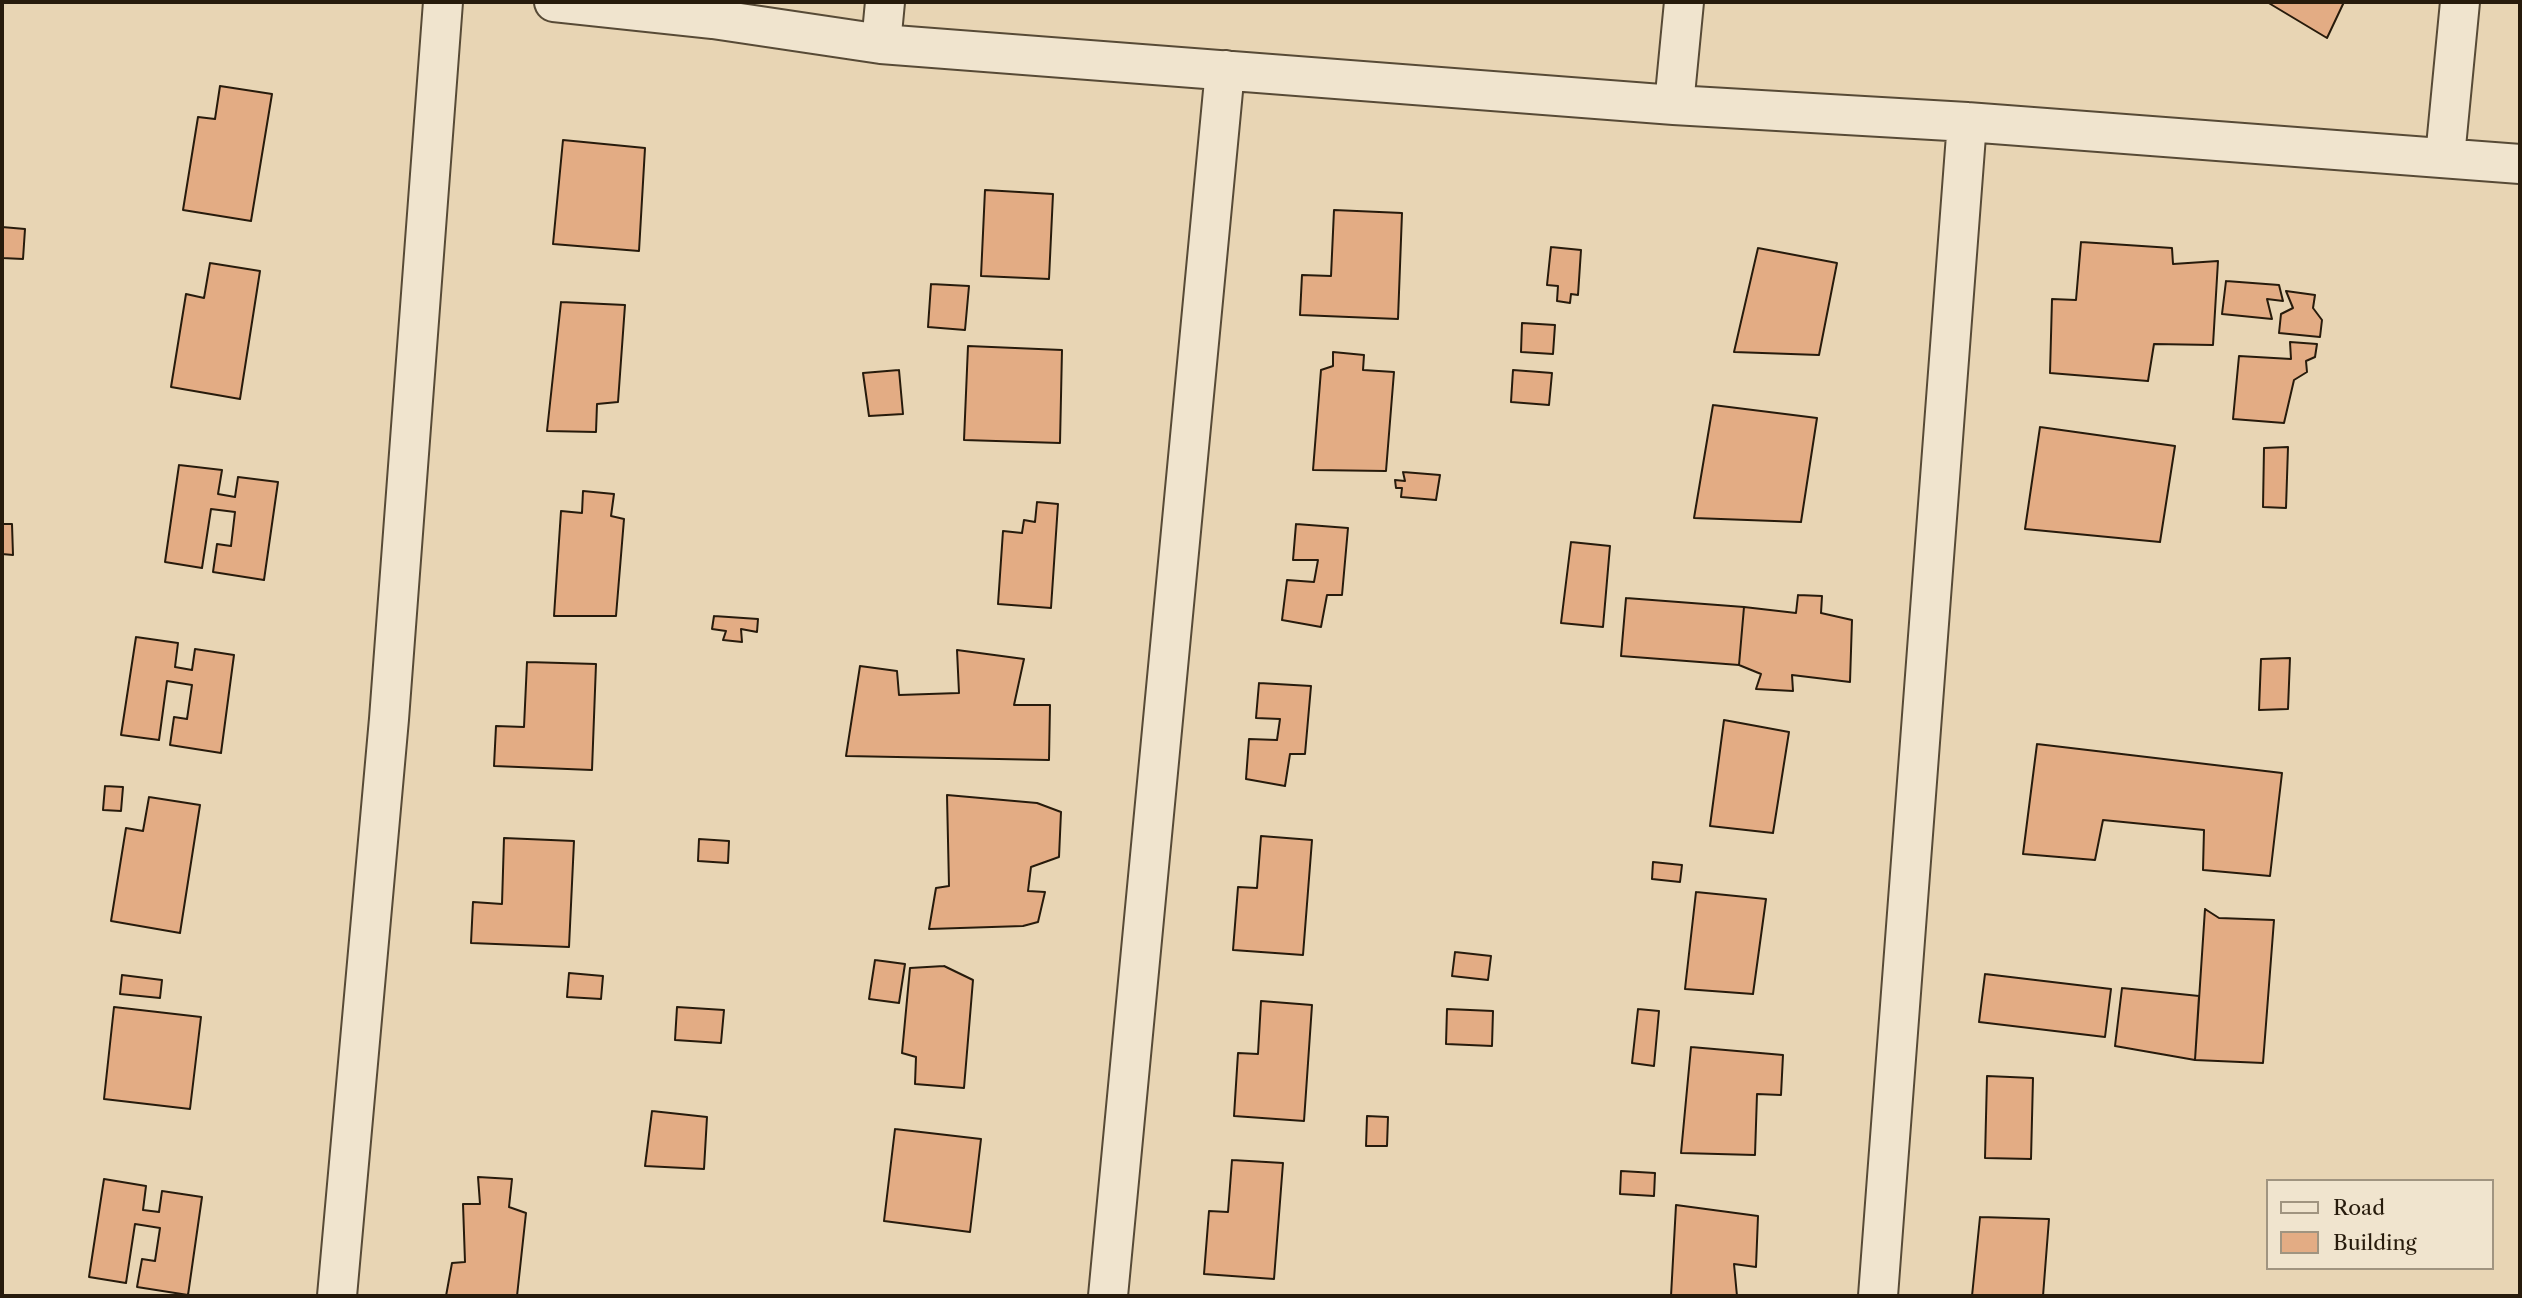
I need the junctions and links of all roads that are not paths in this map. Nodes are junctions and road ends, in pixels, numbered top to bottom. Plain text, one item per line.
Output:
1 (443, 2) edge
2 (554, 2) edge
3 (885, 2) edge
4 (1684, 2) edge
5 (2460, 2) edge
6 (881, 44) junction
7 (1225, 70) junction
8 (1674, 105) junction
9 (1968, 122) junction
10 (2445, 157) junction
11 (2520, 164) edge
12 (337, 1296) edge
13 (1108, 1296) edge
14 (1878, 1296) edge

1 - 12 street
2 - 6 street
3 - 6 street
4 - 8 street
5 - 10 street
6 - 7 street
7 - 8 street
7 - 13 street
8 - 9 street
9 - 10 street
9 - 14 street
10 - 11 street

